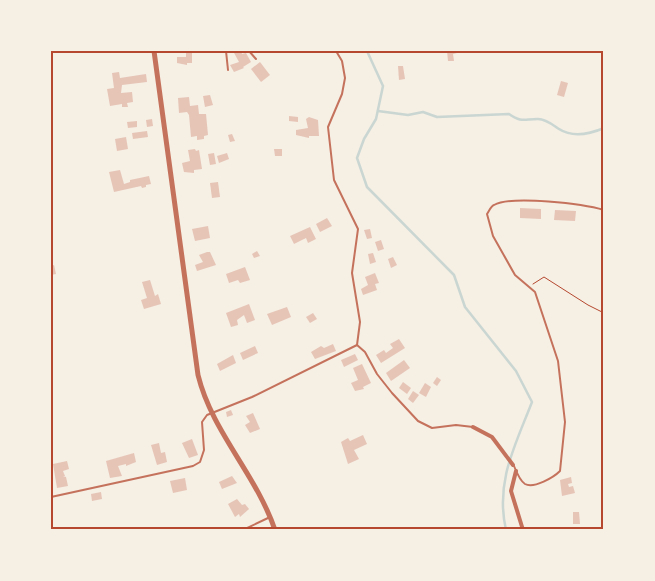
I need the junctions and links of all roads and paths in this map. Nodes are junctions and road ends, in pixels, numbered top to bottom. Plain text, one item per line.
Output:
1 (154, 51) edge
2 (226, 51) edge
3 (249, 51) edge
4 (336, 51) edge
5 (256, 59) dead end
6 (228, 70) dead end
7 (604, 210) edge
8 (528, 287) junction
9 (604, 313) edge
10 (357, 345) junction
11 (211, 413) junction
12 (472, 427) joint
13 (513, 465) joint
14 (516, 471) junction
15 (51, 497) edge
16 (270, 517) junction
17 (243, 530) edge
18 (275, 530) edge
19 (523, 530) edge

1 - 11 street
2 - 6 lane
3 - 5 lane
4 - 10 lane
7 - 8 lane
8 - 9 path
8 - 14 lane
10 - 11 lane
10 - 12 lane
11 - 15 lane
11 - 16 street
12 - 13 street
13 - 14 lane
14 - 19 street
16 - 17 lane
16 - 18 street

